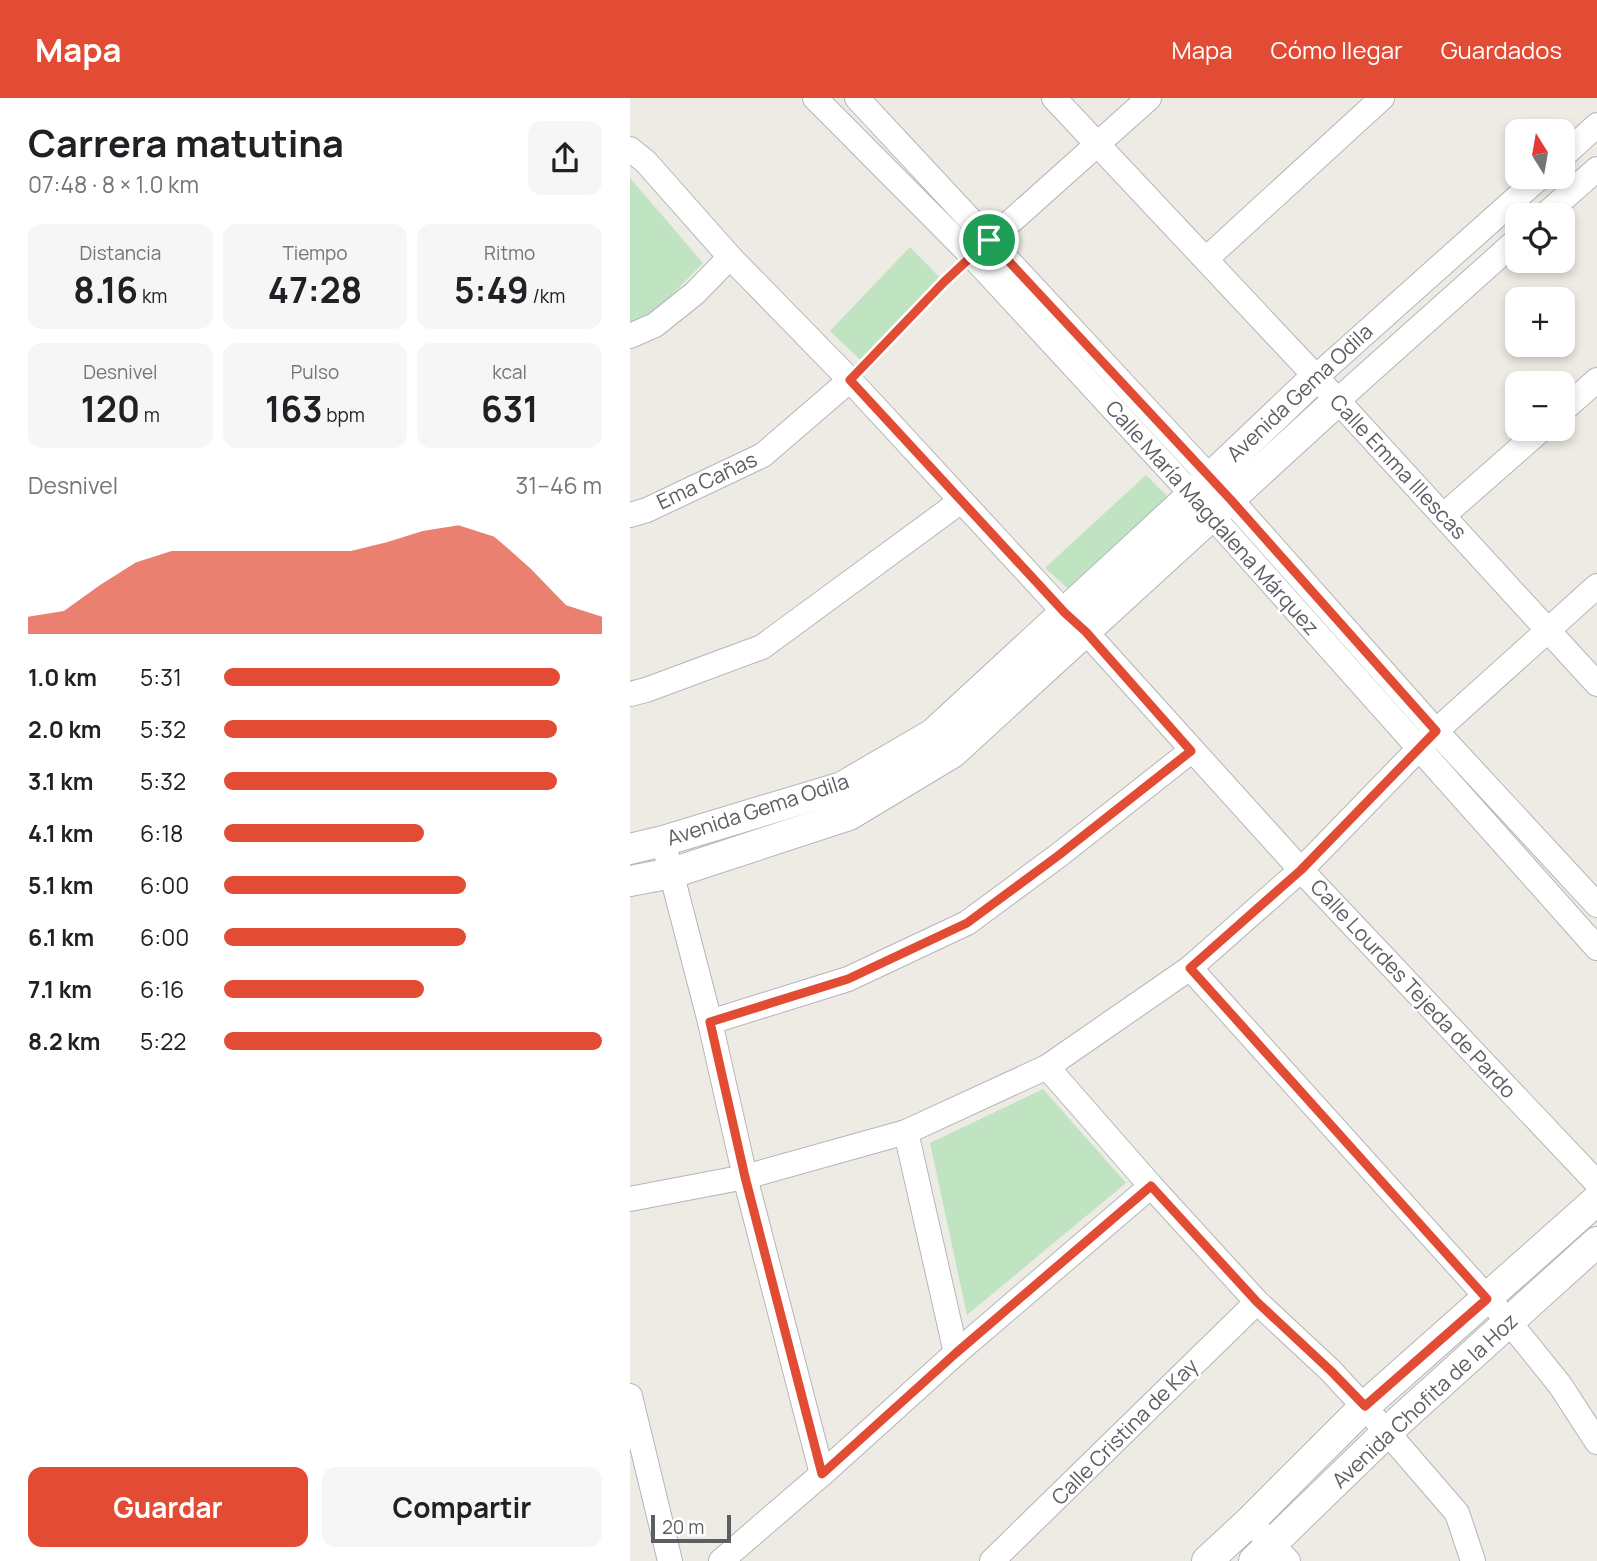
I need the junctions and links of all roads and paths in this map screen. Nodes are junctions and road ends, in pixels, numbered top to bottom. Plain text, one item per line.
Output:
1 (815, 98) edge
2 (857, 98) edge
3 (1054, 98) edge
4 (1149, 98) edge
5 (1382, 98) edge
6 (1597, 125) edge
7 (1096, 145) junction
8 (1575, 145) edge
9 (630, 149) edge
10 (1597, 169) edge
11 (1526, 189) edge
12 (1559, 203) edge
13 (1490, 221) junction
14 (1505, 233) edge
15 (981, 248) junction
16 (1505, 251) edge
17 (730, 257) junction
18 (1206, 259) junction
19 (630, 336) edge
20 (1316, 377) junction
21 (850, 380) junction
22 (1597, 380) edge
23 (1575, 399) edge
24 (1337, 401) junction
25 (1528, 441) edge
26 (1201, 486) junction
27 (961, 501) junction
28 (1222, 508) junction
29 (630, 515) edge
30 (1444, 515) junction
31 (1597, 586) edge
32 (1075, 622) junction
33 (1547, 632) junction
34 (1597, 684) edge
35 (630, 694) edge
36 (1428, 739) junction
37 (1191, 751) junction
38 (663, 841) junction
39 (630, 849) edge
40 (1301, 870) junction
41 (672, 873) junction
42 (630, 881) edge
43 (1597, 905) edge
44 (1597, 948) edge
45 (1190, 968) junction
46 (710, 1022) junction
47 (1047, 1067) junction
48 (906, 1132) junction
49 (745, 1177) junction
50 (1597, 1183) edge
51 (1151, 1186) junction
52 (630, 1199) edge
53 (1597, 1200) edge
54 (1597, 1242) edge
55 (1487, 1299) junction
56 (1257, 1302) junction
57 (1510, 1323) junction
58 (956, 1353) junction
59 (630, 1396) edge
60 (1365, 1406) junction
61 (1387, 1432) junction
62 (1597, 1442) edge
63 (822, 1474) junction
64 (1249, 1522) junction
65 (1272, 1555) edge
66 (670, 1561) edge
67 (721, 1561) edge
68 (992, 1561) edge
69 (1206, 1561) edge
70 (1473, 1561) edge

1 - 15 street, Calle María Magdalena Márquez
2 - 15 street, Calle María Magdalena Márquez
3 - 7 street, Calle Emma Illescas
4 - 7 street
5 - 18 street
6 - 8 street
7 - 15 street
7 - 18 street, Calle Emma Illescas
9 - 17 street, Calle Lourdes Tejeda de Pardo
10 - 12 street
11 - 13 street, Avenida Gema Odila
13 - 14 street
13 - 20 street, Avenida Gema Odila
15 - 21 path
15 - 26 street, Calle María Magdalena Márquez
16 - 24 street, Avenida Gema Odila
17 - 19 street
17 - 21 street, Calle Lourdes Tejeda de Pardo
18 - 20 street, Calle Emma Illescas
20 - 24 street, Calle Emma Illescas
20 - 26 street, Avenida Gema Odila
21 - 27 street, Calle Lourdes Tejeda de Pardo
21 - 29 street, Ema Cañas
22 - 23 street
24 - 28 street, Avenida Gema Odila
24 - 30 street, Calle Emma Illescas
25 - 30 street
26 - 28 street, Calle María Magdalena Márquez
26 - 32 street, Avenida Gema Odila
27 - 32 street, Calle Lourdes Tejeda de Pardo
27 - 35 street
28 - 32 street, Avenida Gema Odila
28 - 36 street, Calle María Magdalena Márquez
30 - 33 street, Calle Emma Illescas
31 - 33 street
32 - 37 street, Calle Lourdes Tejeda de Pardo
32 - 38 street, Avenida Gema Odila
32 - 41 street, Avenida Gema Odila
33 - 34 street, Calle Emma Illescas
33 - 36 street
36 - 40 street
36 - 43 street, Calle María Magdalena Márquez
36 - 44 street, Calle María Magdalena Márquez
37 - 40 street, Calle Lourdes Tejeda de Pardo
37 - 46 street
38 - 39 street, Avenida Gema Odila
38 - 41 street
40 - 45 street
40 - 50 street, Calle Lourdes Tejeda de Pardo
41 - 42 street, Avenida Gema Odila
41 - 46 street
45 - 47 street
45 - 55 street
46 - 49 street
47 - 48 street
47 - 51 street
48 - 49 street
48 - 58 street
49 - 52 street
49 - 63 street
51 - 56 street
51 - 58 street
53 - 55 street, Avenida Chofita de la Hoz
54 - 57 street, Avenida Chofita de la Hoz
55 - 57 street
55 - 60 street, Avenida Chofita de la Hoz
56 - 60 street
56 - 68 street, Calle Cristina de Kay
57 - 61 street, Avenida Chofita de la Hoz
57 - 62 street
58 - 63 street
59 - 66 street
60 - 61 street
60 - 64 street, Avenida Chofita de la Hoz
61 - 65 street, Avenida Chofita de la Hoz
61 - 70 street
63 - 67 street
64 - 65 street
64 - 69 street, Avenida Chofita de la Hoz

